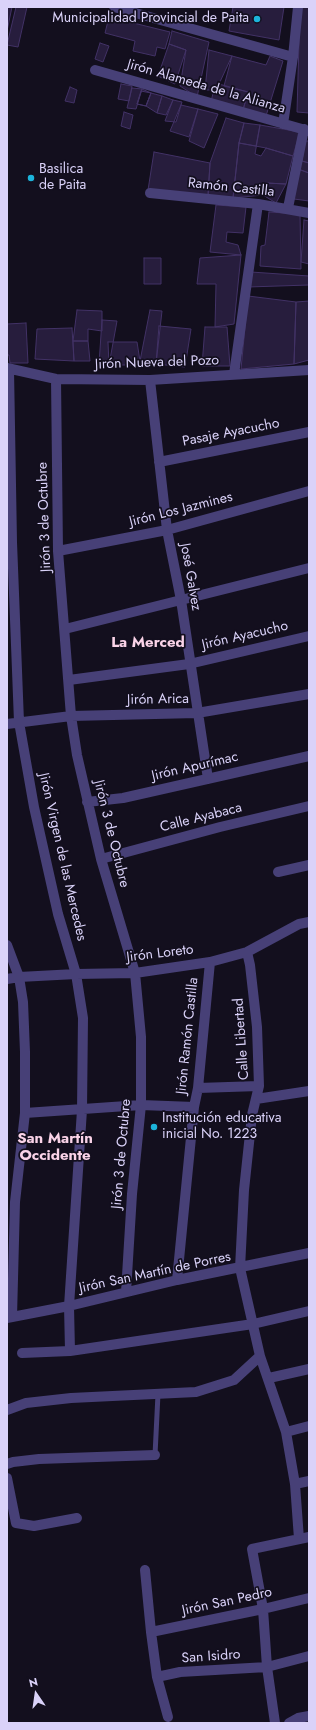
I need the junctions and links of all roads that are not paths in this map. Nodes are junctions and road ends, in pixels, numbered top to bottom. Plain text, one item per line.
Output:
1 (114, 7) edge
2 (298, 7) edge
3 (293, 57) junction
4 (95, 70) dead end
5 (283, 124) junction
6 (306, 130) edge
7 (150, 193) dead end
8 (258, 204) junction
9 (288, 208) junction
10 (309, 213) edge
11 (8, 369) edge
12 (309, 370) edge
13 (234, 374) junction
14 (56, 380) junction
15 (150, 380) junction
16 (309, 432) edge
17 (159, 462) junction
18 (309, 491) edge
19 (9, 502) edge
20 (167, 530) junction
21 (58, 551) junction
22 (309, 568) edge
23 (181, 600) junction
24 (65, 629) junction
25 (309, 636) edge
26 (190, 664) junction
27 (69, 680) junction
28 (309, 694) edge
29 (197, 713) junction
30 (71, 716) junction
31 (19, 722) junction
32 (7, 724) edge
33 (309, 756) edge
34 (208, 779) junction
35 (87, 802) junction
36 (309, 806) edge
37 (101, 859) junction
38 (309, 865) edge
39 (278, 872) dead end
40 (309, 922) edge
41 (7, 945) edge
42 (247, 952) junction
43 (210, 962) junction
44 (135, 973) junction
45 (76, 974) junction
46 (19, 977) junction
47 (7, 980) edge
48 (259, 1086) junction
49 (198, 1088) junction
50 (309, 1091) edge
51 (256, 1099) junction
52 (141, 1105) junction
53 (194, 1107) junction
54 (82, 1110) junction
55 (25, 1113) junction
56 (309, 1253) edge
57 (240, 1268) junction
58 (177, 1280) junction
59 (126, 1292) junction
60 (70, 1306) junction
61 (309, 1311) edge
62 (9, 1318) edge
63 (253, 1324) junction
64 (70, 1351) junction
65 (22, 1354) dead end
66 (260, 1356) junction
67 (309, 1369) edge
68 (269, 1378) junction
69 (158, 1394) junction
70 (7, 1410) edge
71 (309, 1426) edge
72 (286, 1432) junction
73 (156, 1455) joint
74 (7, 1464) edge
75 (7, 1478) edge
76 (309, 1481) edge
77 (294, 1484) junction
78 (77, 1518) dead end
79 (304, 1538) edge
80 (145, 1570) dead end
81 (309, 1598) edge
82 (263, 1609) junction
83 (150, 1632) junction
84 (309, 1656) edge
85 (267, 1667) junction
86 (157, 1677) junction
87 (309, 1716) edge
88 (168, 1717) dead end
89 (275, 1723) edge
90 (289, 1723) edge

1 - 3 street
2 - 3 street
3 - 5 street
4 - 5 street, Jirón Alameda de la Alianza
5 - 6 street, Jirón Alameda de la Alianza
6 - 9 street
7 - 8 street, Ramón Castilla
8 - 9 street, Ramón Castilla
8 - 13 street
9 - 10 street, Ramón Castilla
11 - 14 street, Jirón Nueva del Pozo
11 - 19 street, Jirón Virgen de las Mercedes
12 - 13 street, Jirón Nueva del Pozo
13 - 15 street, Jirón Nueva del Pozo
14 - 15 street, Jirón Nueva del Pozo
14 - 21 street, Jirón 3 de Octubre
15 - 17 street, José Galvez
16 - 17 street, Pasaje Ayacucho
17 - 20 street, José Galvez
18 - 20 street, Jirón Los Jazmines
19 - 31 street, Jirón Virgen de las Mercedes
20 - 21 street, Jirón Los Jazmines
20 - 23 street, José Galvez
21 - 24 street, Jirón 3 de Octubre
22 - 23 street
23 - 24 street
23 - 26 street, José Galvez
24 - 27 street, Jirón 3 de Octubre
25 - 26 street, Jirón Ayacucho
26 - 27 street, Jirón Ayacucho
26 - 29 street, José Galvez
27 - 30 street, Jirón 3 de Octubre
28 - 29 street, Jirón Arica
29 - 30 street, Jirón Arica
29 - 34 street, José Galvez
30 - 31 street, Jirón Arica
30 - 35 street, Jirón 3 de Octubre
31 - 32 street, Jirón Arica
31 - 45 street, Jirón Virgen de las Mercedes
33 - 34 street, Jirón Apurímac
34 - 35 street, Jirón Apurímac
35 - 37 street, Jirón 3 de Octubre
36 - 37 street, Calle Ayabaca
37 - 44 street, Jirón 3 de Octubre
38 - 39 street
40 - 42 street, Jirón Loreto
41 - 46 street
42 - 43 street, Jirón Loreto
42 - 48 street, Calle Libertad
43 - 44 street, Jirón Loreto
43 - 49 street, Jirón Ramón Castilla
44 - 45 street, Jirón Loreto
44 - 52 street, Jirón 3 de Octubre
45 - 46 street, Jirón Loreto
45 - 54 street, Jirón Virgen de las Mercedes
46 - 47 street, Jirón Loreto
46 - 55 street
48 - 49 street
48 - 51 street, Calle Libertad
49 - 53 street, Jirón Ramón Castilla
50 - 51 street
51 - 57 street, Calle Libertad
52 - 53 street
52 - 54 street
52 - 59 street, Jirón 3 de Octubre
53 - 58 street, Jirón Ramón Castilla
54 - 55 street
54 - 60 street, Jirón Virgen de las Mercedes
55 - 62 street
56 - 57 street, Jirón San Martín de Porres
57 - 58 street, Jirón San Martín de Porres
57 - 63 street, Calle Libertad
58 - 59 street, Jirón San Martín de Porres
59 - 60 street, Jirón San Martín de Porres
60 - 62 street, Jirón San Martín de Porres
60 - 64 street, Jirón Virgen de las Mercedes
61 - 63 street
63 - 64 street
63 - 66 street, Calle Libertad
64 - 65 street
66 - 68 street, Calle Libertad
66 - 69 street
67 - 68 street
68 - 72 street, Calle Libertad
69 - 70 street
69 - 73 lane
71 - 72 street
72 - 77 street, Calle Libertad
73 - 74 street
75 - 78 street
76 - 77 street
77 - 79 street, Calle Libertad
79 - 82 street
80 - 83 street
81 - 82 street, Jirón San Pedro
82 - 83 street, Jirón San Pedro
82 - 85 street
83 - 86 street
84 - 85 street, San Isidro
85 - 86 street, San Isidro
85 - 89 street
86 - 88 street
87 - 90 street

